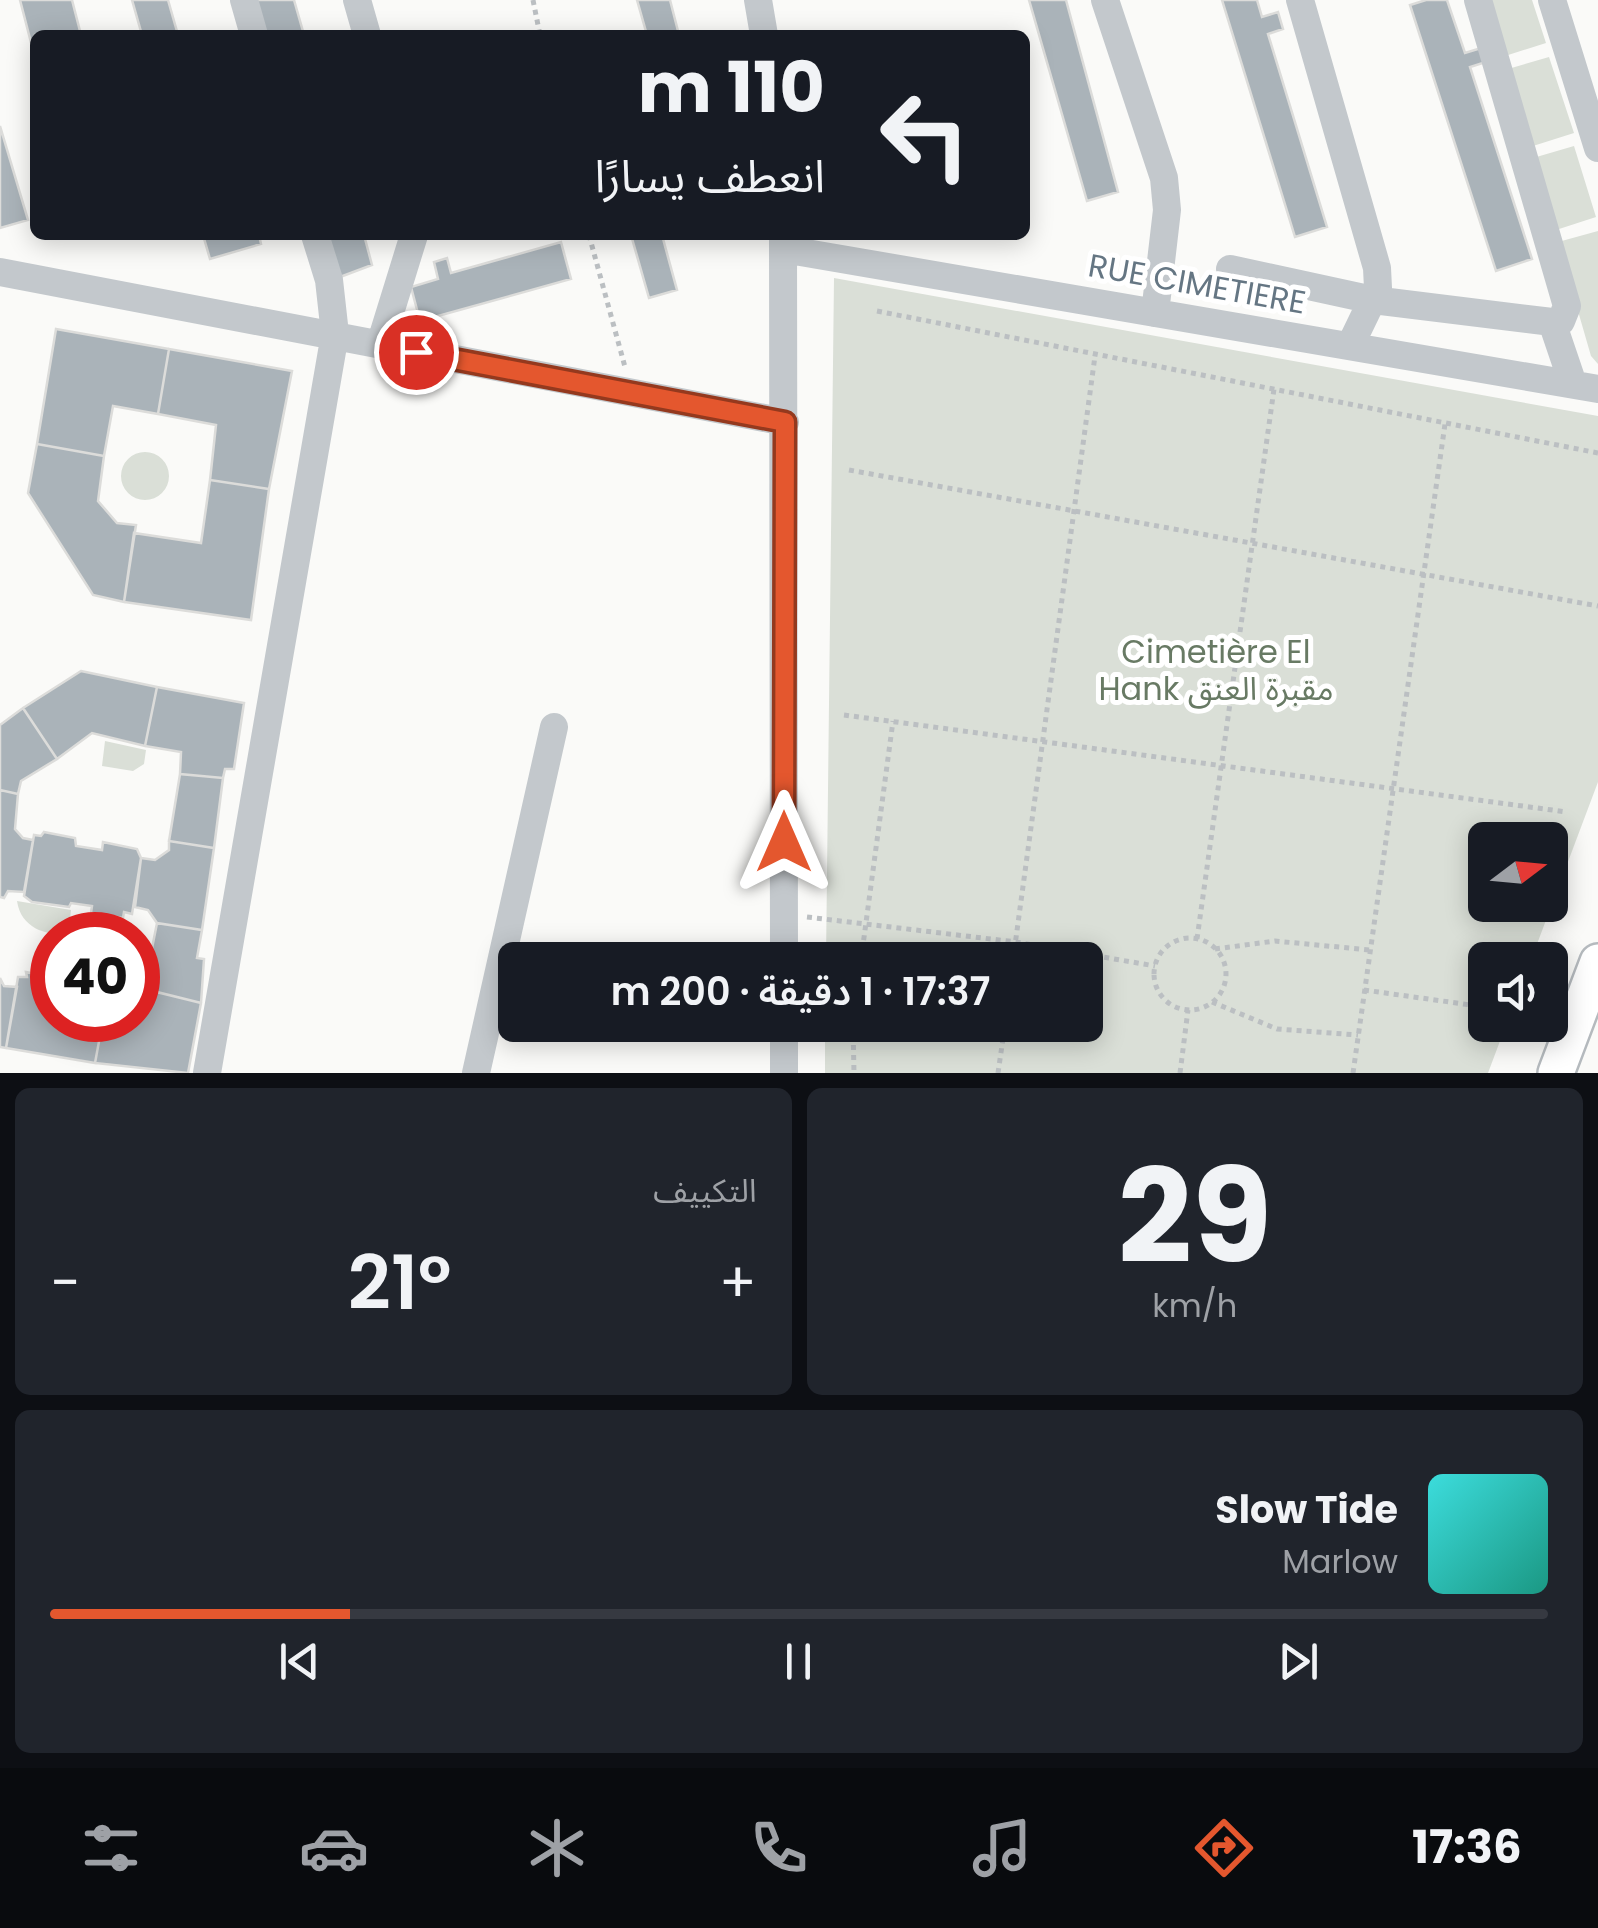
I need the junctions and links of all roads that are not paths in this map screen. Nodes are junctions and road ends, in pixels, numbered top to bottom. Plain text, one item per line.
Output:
1 (244, 0) edge
2 (357, 0) edge
3 (758, 0) edge
4 (1105, 0) edge
5 (1300, 0) edge
6 (1478, 0) edge
7 (1552, 0) edge
8 (253, 30) edge
9 (366, 30) edge
10 (763, 30) edge
11 (1598, 148) edge
12 (317, 240) edge
13 (412, 240) edge
14 (783, 242) edge
15 (1230, 269) dead end
16 (0, 272) edge
17 (1373, 300) junction
18 (1155, 312) junction
19 (1552, 322) junction
20 (335, 334) junction
21 (380, 345) junction
22 (1350, 346) junction
23 (1585, 386) edge
24 (785, 422) junction
25 (554, 727) dead end
26 (784, 942) edge
27 (1598, 962) edge
28 (784, 1042) edge
29 (207, 1073) edge
30 (476, 1073) edge
31 (784, 1073) edge
32 (1556, 1073) edge

1 - 8 street
2 - 9 street
3 - 10 street
4 - 18 street
5 - 17 street
6 - 19 street
7 - 11 street
12 - 20 street
13 - 21 street
14 - 18 street, RUE CIMETIERE
14 - 24 street
15 - 17 street
16 - 20 street
17 - 19 street
17 - 22 street
18 - 22 street, RUE CIMETIERE
19 - 23 street
20 - 21 street
20 - 29 street
21 - 24 street
22 - 23 street, RUE CIMETIERE
24 - 26 street
25 - 30 street
27 - 32 main road
28 - 31 street

